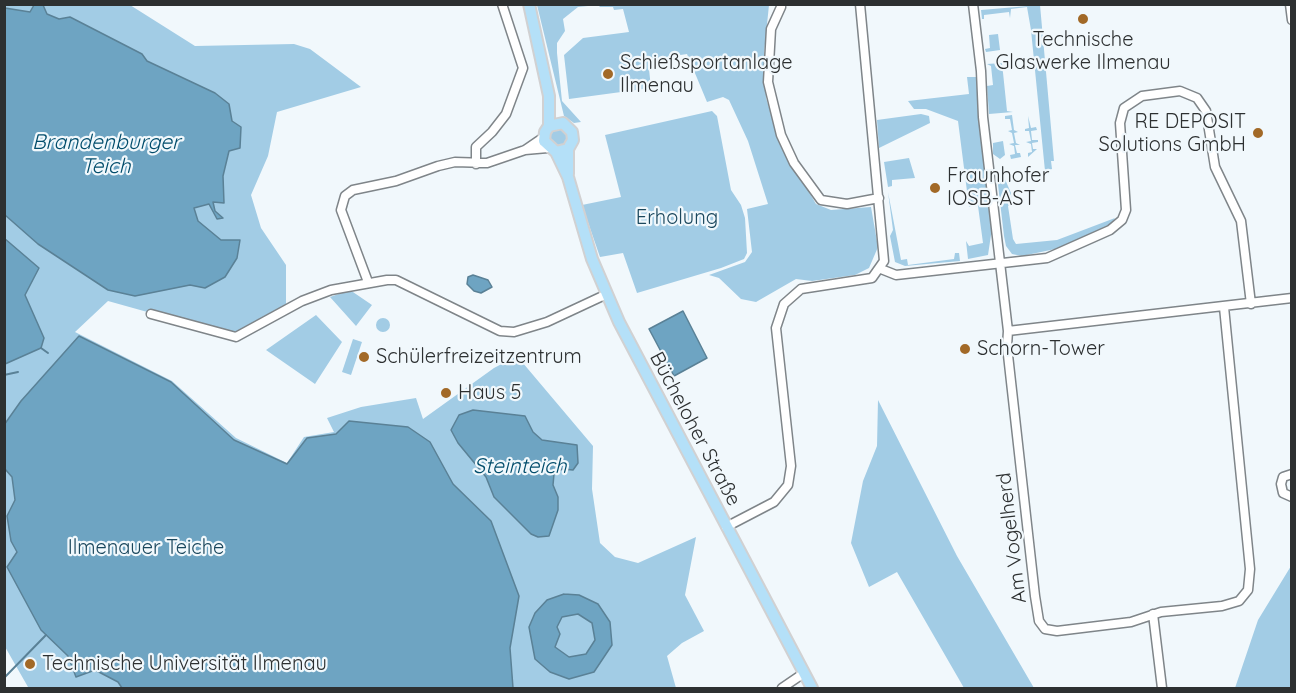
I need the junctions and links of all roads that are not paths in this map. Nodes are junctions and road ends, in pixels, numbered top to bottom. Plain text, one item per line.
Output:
1 (502, 4) edge
2 (529, 4) edge
3 (860, 4) edge
4 (973, 4) edge
5 (1290, 4) edge
6 (781, 7) dead end
7 (1292, 20) edge
8 (549, 96) junction
9 (561, 122) junction
10 (549, 126) junction
11 (544, 137) junction
12 (568, 149) junction
13 (525, 150) junction
14 (552, 150) junction
15 (476, 164) junction
16 (568, 177) junction
17 (879, 198) junction
18 (999, 264) junction
19 (881, 269) junction
20 (368, 282) junction
21 (607, 294) junction
22 (1292, 298) edge
23 (1251, 304) junction
24 (1224, 308) junction
25 (151, 314) dead end
26 (1008, 332) junction
27 (1292, 474) edge
28 (1292, 497) edge
29 (726, 527) junction
30 (1152, 614) junction
31 (804, 673) junction
32 (782, 688) edge
33 (812, 688) edge
34 (1162, 688) edge

1 - 15 street
2 - 8 main road, Bücheloher Straße
3 - 17 street
4 - 18 street, Am Vogelherd
5 - 7 street
6 - 17 street
8 - 9 main road, Bücheloher Straße
8 - 10 main road, Bücheloher Straße
9 - 10 main road
9 - 12 main road, Bücheloher Straße
10 - 11 main road, Bücheloher Straße
11 - 13 street
11 - 14 main road, Bücheloher Straße
12 - 14 main road
12 - 16 main road, Bücheloher Straße
13 - 14 street
13 - 15 street
14 - 16 main road, Bücheloher Straße
15 - 20 street
16 - 21 main road, Bücheloher Straße
17 - 19 street
18 - 19 street
18 - 23 street
18 - 26 street, Am Vogelherd
19 - 29 street
20 - 21 street
20 - 25 street
21 - 29 main road, Bücheloher Straße
22 - 23 street
23 - 24 street
24 - 26 street
24 - 30 street, Am Vogelherd
26 - 30 street, Am Vogelherd
27 - 28 street
29 - 31 main road, Bücheloher Straße
30 - 34 street
31 - 32 street
31 - 33 main road, Bücheloher Straße

